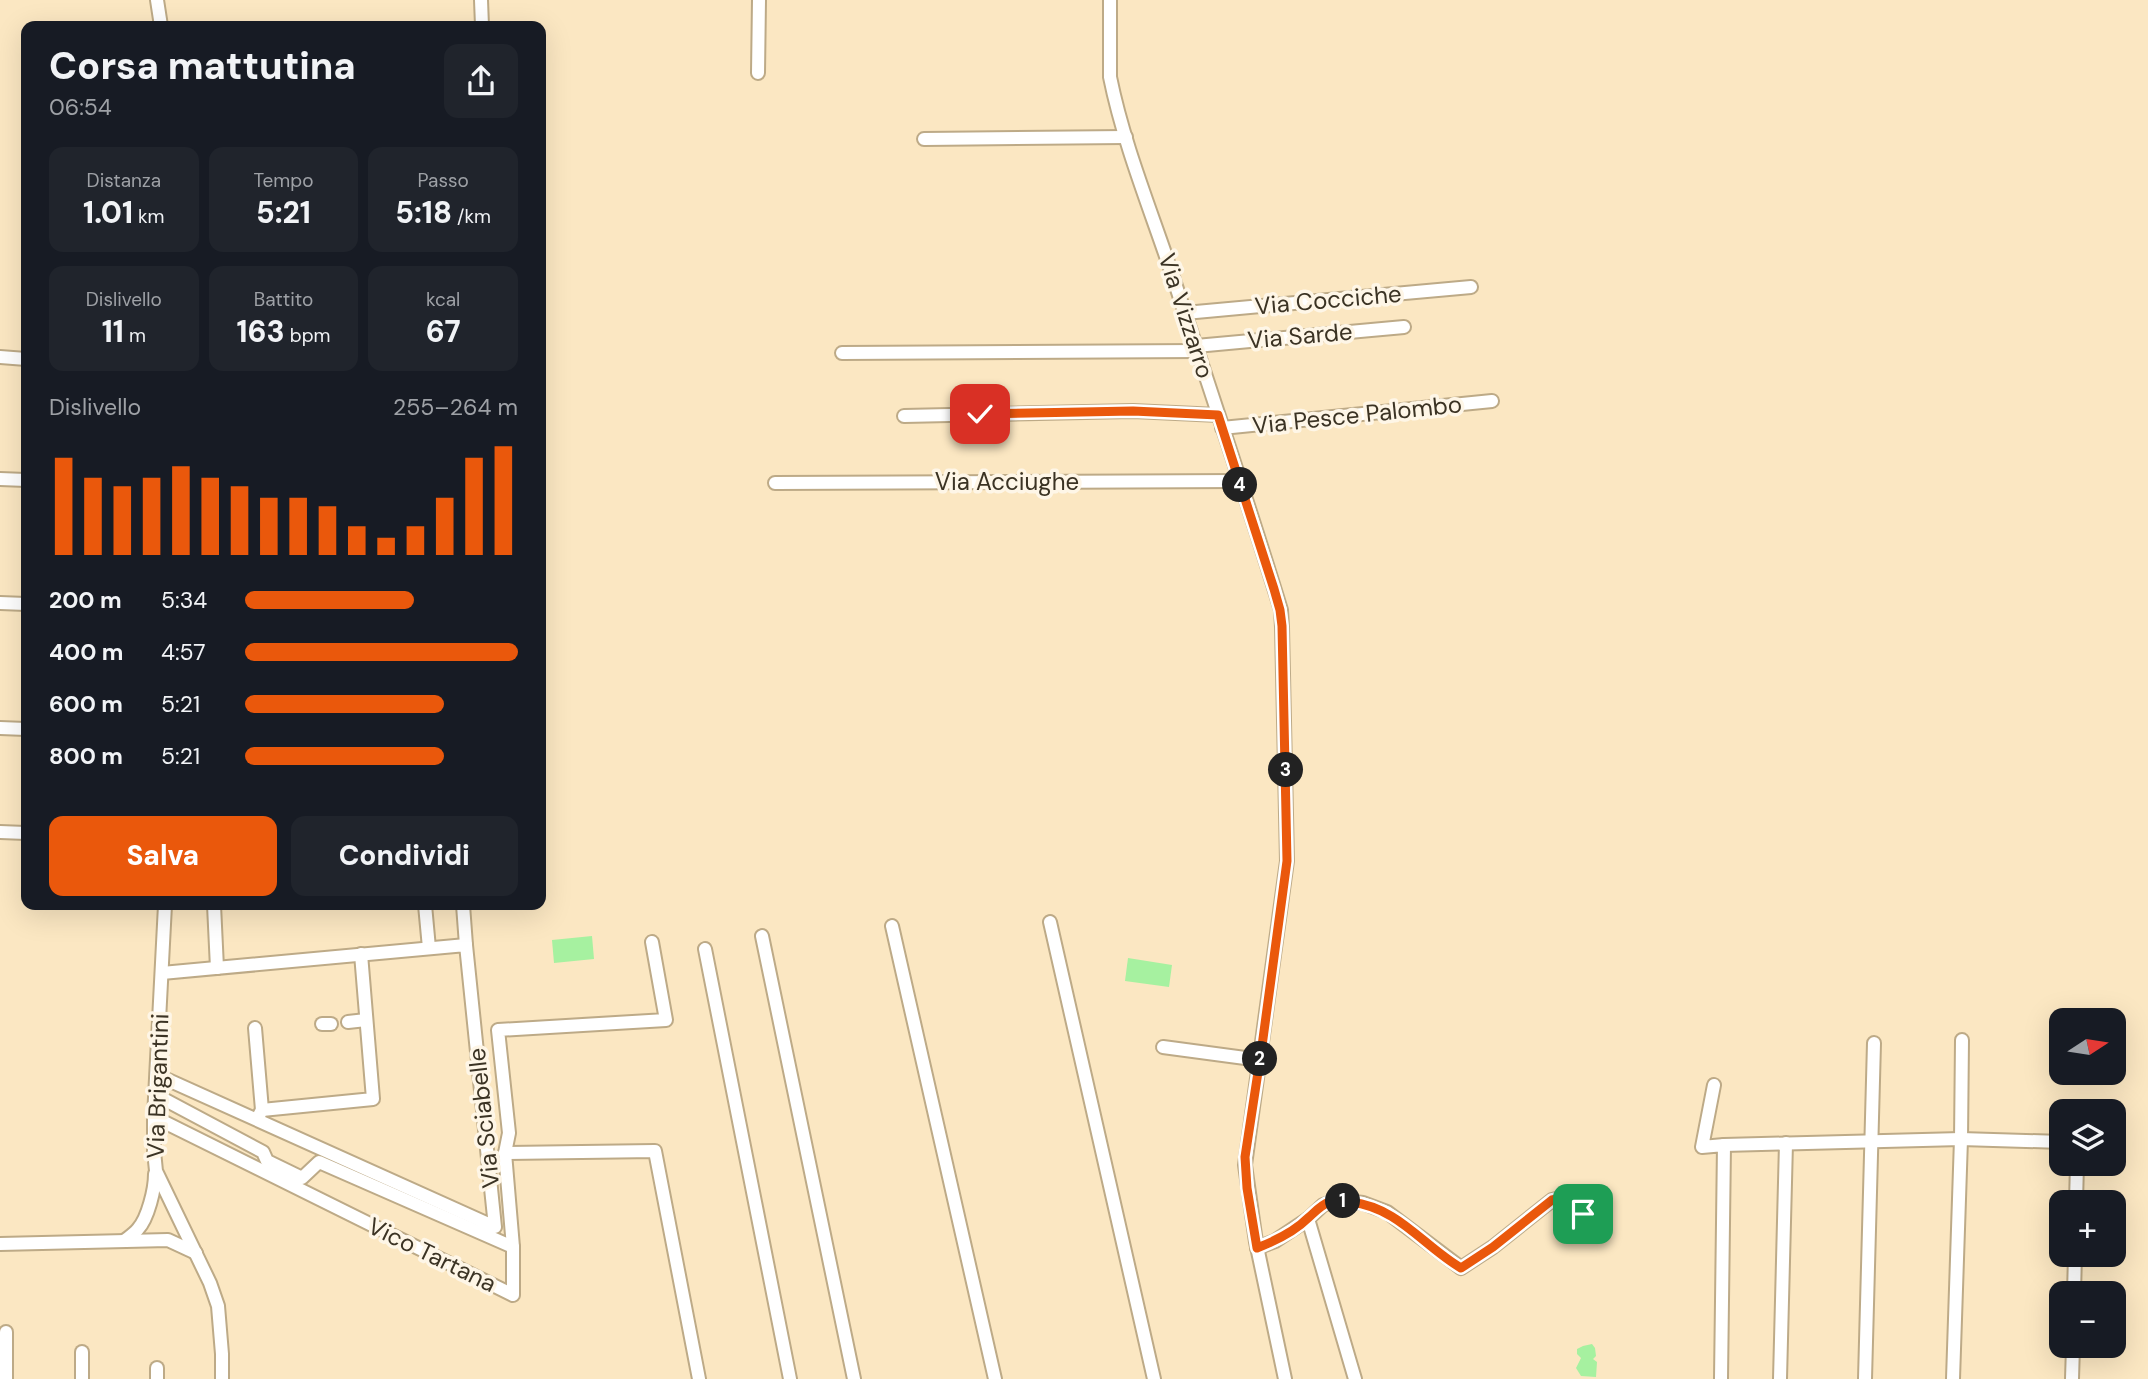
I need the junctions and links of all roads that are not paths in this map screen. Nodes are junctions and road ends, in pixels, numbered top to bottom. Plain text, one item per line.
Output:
1 (157, 0) edge
2 (481, 0) edge
3 (759, 0) edge
4 (1110, 0) edge
5 (160, 21) edge
6 (482, 21) edge
7 (758, 73) dead end
8 (1126, 137) junction
9 (924, 139) dead end
10 (1471, 286) dead end
11 (1185, 313) junction
12 (1404, 327) dead end
13 (1197, 348) junction
14 (842, 353) dead end
15 (0, 357) edge
16 (21, 359) edge
17 (1492, 401) dead end
18 (1218, 415) junction
19 (904, 416) dead end
20 (1222, 428) junction
21 (0, 479) edge
22 (21, 480) edge
23 (1239, 481) junction
24 (775, 483) dead end
25 (0, 603) edge
26 (21, 604) edge
27 (0, 728) edge
28 (21, 729) edge
29 (0, 832) edge
30 (21, 833) edge
31 (165, 910) edge
32 (214, 910) edge
33 (425, 910) edge
34 (463, 910) edge
35 (1050, 922) dead end
36 (892, 926) dead end
37 (762, 936) dead end
38 (652, 942) dead end
39 (466, 945) junction
40 (429, 948) junction
41 (705, 949) dead end
42 (361, 954) junction
43 (217, 968) junction
44 (162, 973) junction
45 (366, 1020) junction
46 (348, 1022) dead end
47 (255, 1028) dead end
48 (1962, 1040) dead end
49 (1874, 1043) dead end
50 (1163, 1047) dead end
51 (1260, 1060) junction
52 (157, 1075) junction
53 (1714, 1085) dead end
54 (156, 1095) junction
55 (260, 1114) junction
56 (155, 1117) junction
57 (1961, 1139) junction
58 (1870, 1142) junction
59 (2049, 1142) edge
60 (1786, 1143) junction
61 (1724, 1145) junction
62 (505, 1153) junction
63 (156, 1171) junction
64 (172, 1206) junction
65 (1583, 1214) dead end
66 (145, 1217) junction
67 (1308, 1219) junction
68 (183, 1228) junction
69 (168, 1240) junction
70 (124, 1241) junction
71 (0, 1244) edge
72 (513, 1247) junction
73 (1257, 1248) junction
74 (196, 1253) junction
75 (6, 1332) dead end
76 (82, 1352) dead end
77 (2073, 1358) edge
78 (6, 1379) edge
79 (82, 1379) edge
80 (222, 1379) edge
81 (699, 1379) edge
82 (790, 1379) edge
83 (854, 1379) edge
84 (995, 1379) edge
85 (1154, 1379) edge
86 (1285, 1379) edge
87 (1355, 1379) edge
88 (1721, 1379) edge
89 (1780, 1379) edge
90 (1865, 1379) edge
91 (1953, 1379) edge
92 (2072, 1379) edge

1 - 5 street
2 - 6 street
3 - 7 street
4 - 8 street, Via Vizzarro
8 - 9 street
8 - 11 street, Via Vizzarro
10 - 11 street, Via Cocciche
11 - 13 street, Via Vizzarro
12 - 13 street, Via Sarde
13 - 14 street, Via Sarde
13 - 18 street, Via Vizzarro
15 - 16 street
17 - 20 street, Via Pesce Palombo
18 - 19 street
18 - 20 street, Via Vizzarro
20 - 23 street, Via Vizzarro
21 - 22 street
23 - 24 street, Via Acciughe
23 - 51 street, Via Vizzarro
25 - 26 street
27 - 28 street
29 - 30 street
31 - 44 street, Via Brigantini
32 - 43 street
33 - 40 street
34 - 39 street
35 - 85 street
36 - 84 street
37 - 83 street
38 - 62 street, Vico Tartana
39 - 40 street
39 - 55 street, Via Sciabelle
40 - 42 street
41 - 82 street
42 - 43 street
42 - 45 street
43 - 44 street
44 - 52 street, Via Brigantini
45 - 46 street
45 - 55 street
47 - 55 street
48 - 57 street
49 - 58 street
50 - 51 street
51 - 73 street, Via Vizzarro
52 - 54 street, Via Brigantini
52 - 55 street, Via Sciabelle
53 - 61 street
54 - 56 street, Via Brigantini
54 - 72 street
56 - 63 street, Via Brigantini
56 - 72 street, Vico Tartana
57 - 58 street
57 - 59 street
57 - 91 street
58 - 60 street
58 - 90 street
60 - 61 street
60 - 89 street
61 - 88 street
62 - 72 street, Vico Tartana
62 - 81 street
63 - 64 street, Via Brigantini
63 - 66 street
64 - 66 street
64 - 68 street, Via Brigantini
65 - 67 street
66 - 70 street
67 - 73 street
67 - 87 street
68 - 69 street
68 - 74 street, Via Brigantini
69 - 70 street
69 - 74 street
70 - 71 street
73 - 86 street, Via Vizzarro
74 - 80 street, Via Brigantini
75 - 78 street
76 - 79 street
77 - 92 street

